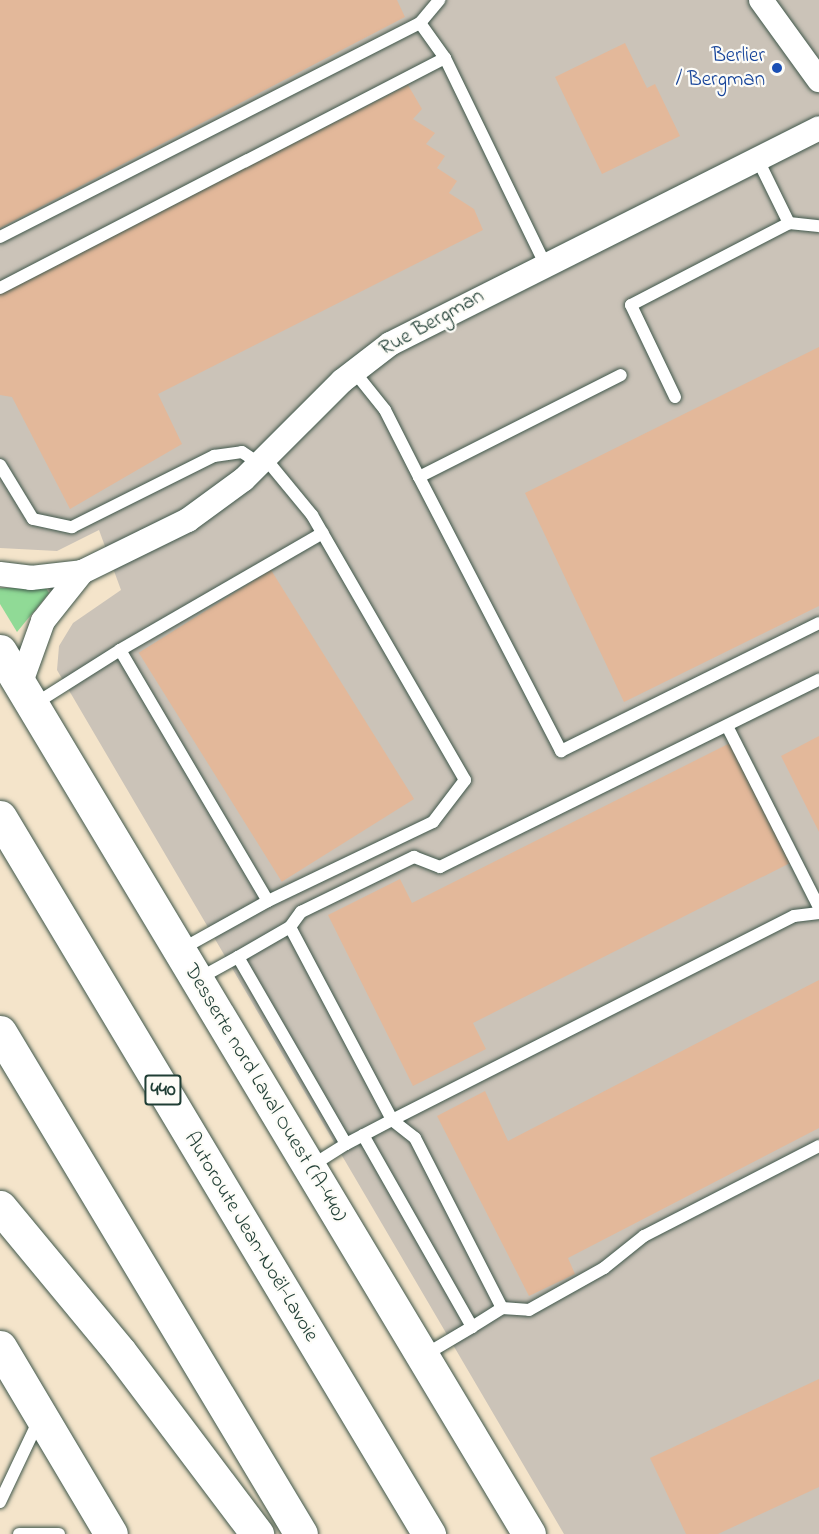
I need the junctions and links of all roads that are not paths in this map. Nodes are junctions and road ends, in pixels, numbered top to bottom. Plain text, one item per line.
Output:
1 (439, 0) edge
2 (761, 0) edge
3 (420, 23) junction
4 (445, 58) junction
5 (819, 80) edge
6 (819, 128) edge
7 (756, 156) junction
8 (789, 224) junction
9 (819, 226) edge
10 (0, 237) edge
11 (545, 264) junction
12 (0, 288) edge
13 (353, 370) junction
14 (621, 375) dead end
15 (675, 397) dead end
16 (262, 461) junction
17 (0, 465) edge
18 (419, 477) junction
19 (323, 533) junction
20 (82, 572) junction
21 (0, 574) edge
22 (819, 623) edge
23 (120, 650) junction
24 (0, 651) edge
25 (819, 680) edge
26 (26, 695) junction
27 (727, 726) junction
28 (0, 817) edge
29 (268, 901) junction
30 (819, 907) edge
31 (819, 913) edge
32 (290, 927) junction
33 (180, 950) junction
34 (238, 957) junction
35 (197, 980) junction
36 (0, 1032) edge
37 (392, 1120) junction
38 (363, 1135) junction
39 (346, 1144) junction
40 (819, 1146) edge
41 (309, 1167) junction
42 (0, 1207) edge
43 (502, 1308) junction
44 (472, 1327) junction
45 (0, 1347) edge
46 (423, 1356) junction
47 (41, 1416) junction
48 (0, 1502) edge
49 (19, 1534) edge
50 (59, 1534) edge
51 (111, 1534) edge
52 (257, 1534) edge
53 (301, 1534) edge
54 (429, 1534) edge
55 (529, 1534) edge

1 - 3 lane
2 - 5 street
3 - 4 lane
3 - 10 lane
4 - 11 lane
4 - 12 lane
6 - 7 street, Rue Bergman
7 - 8 lane
7 - 11 street, Rue Bergman
8 - 9 lane
8 - 15 lane
11 - 13 street, Rue Bergman
13 - 16 street, Rue Bergman
13 - 18 lane
14 - 18 lane
16 - 17 lane
16 - 19 lane
16 - 20 street, Rue Bergman
18 - 22 lane
19 - 23 lane
19 - 29 lane
20 - 21 street, Rue Bergman
20 - 26 street, Rue Bergman
23 - 26 lane
23 - 29 lane
24 - 26 main road, Desserte nord Laval Ouest (A-440)
25 - 27 lane
26 - 33 main road, Desserte nord Laval Ouest (A-440)
27 - 30 lane
27 - 32 lane
28 - 54 main road, Autoroute Jean-Noël-Lavoie / 440
29 - 33 lane
31 - 37 lane
32 - 34 lane
32 - 37 lane
33 - 35 main road, Desserte nord Laval Ouest (A-440)
34 - 35 lane
34 - 39 lane
35 - 41 main road, Desserte nord Laval Ouest (A-440)
36 - 53 main road
37 - 38 lane
37 - 43 lane
38 - 39 lane
38 - 44 lane
39 - 41 lane
40 - 43 lane
41 - 46 main road, Desserte nord Laval Ouest (A-440)
42 - 52 main road
43 - 44 lane
44 - 46 lane
45 - 47 main road
46 - 55 main road, Desserte nord Laval Ouest (A-440)
47 - 48 lane
47 - 51 main road
49 - 50 lane

